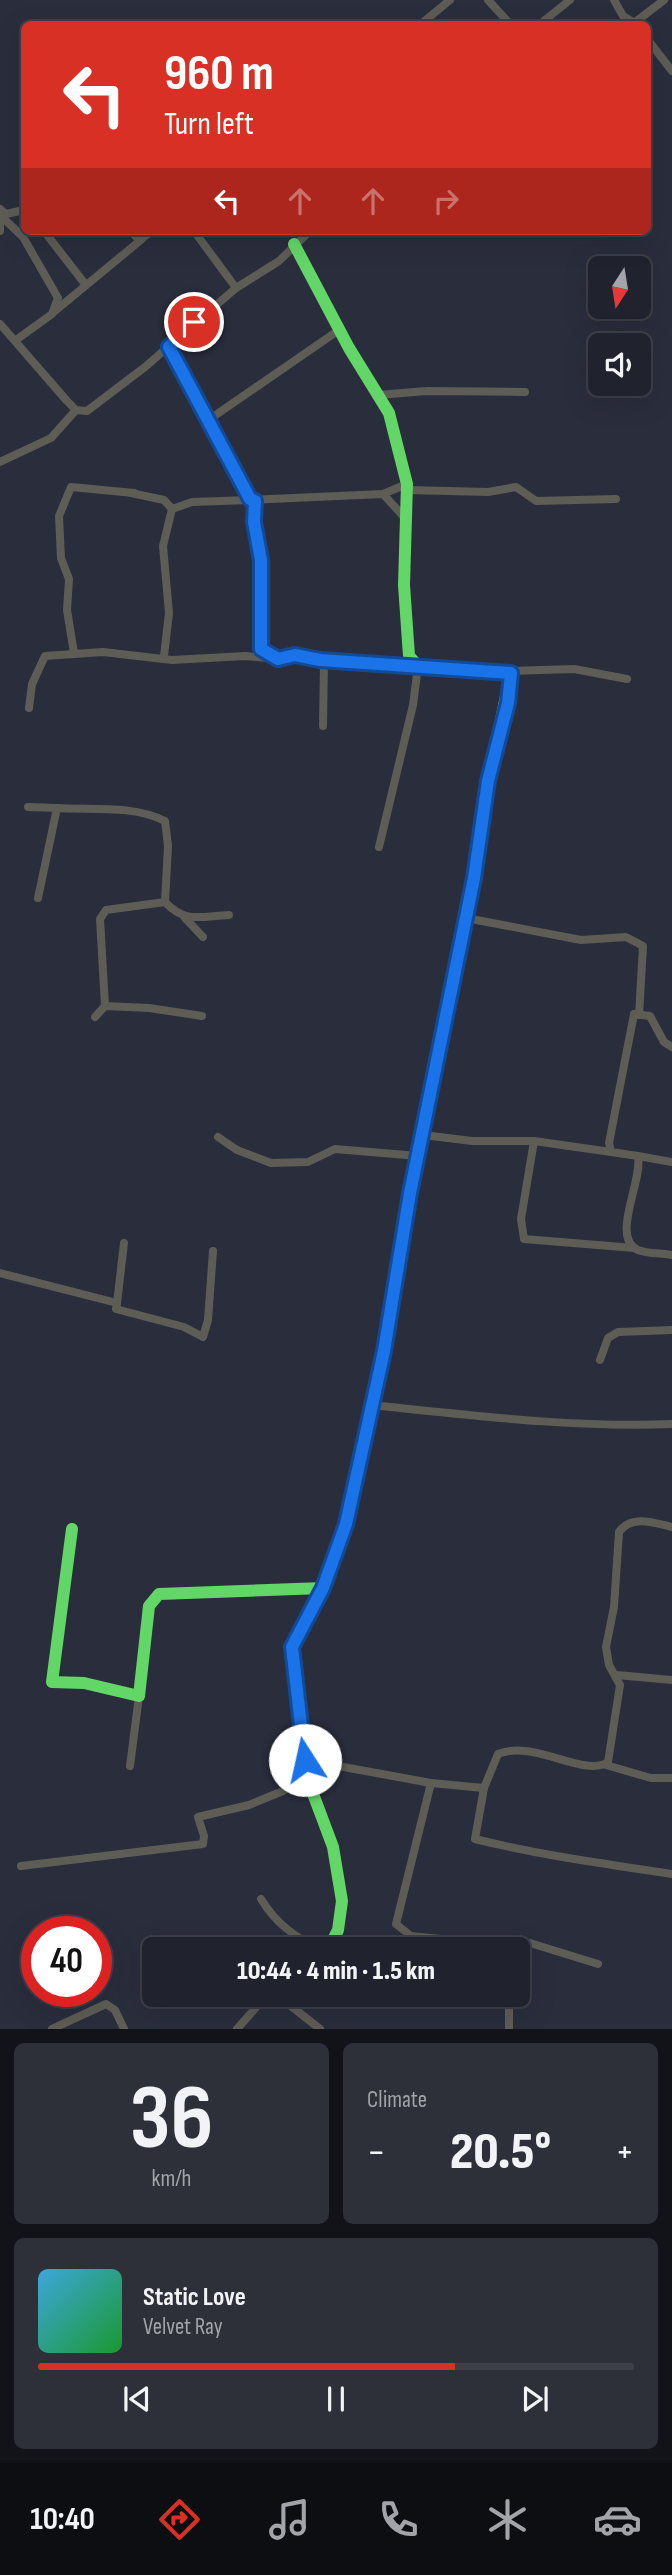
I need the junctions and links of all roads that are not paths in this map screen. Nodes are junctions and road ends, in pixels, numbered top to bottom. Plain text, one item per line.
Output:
1 (450, 0) edge
2 (488, 0) edge
3 (570, 0) edge
4 (614, 0) edge
5 (664, 0) edge
6 (425, 21) edge
7 (507, 21) edge
8 (544, 21) edge
9 (630, 21) edge
10 (639, 21) edge
11 (651, 44) edge
12 (672, 71) edge
13 (0, 209) edge
14 (21, 211) edge
15 (0, 216) edge
16 (0, 232) edge
17 (47, 235) edge
18 (136, 235) edge
19 (148, 235) edge
20 (197, 235) edge
21 (305, 235) edge
22 (142, 239) junction
23 (295, 244) junction
24 (85, 284) junction
25 (236, 288) junction
26 (53, 313) junction
27 (0, 324) edge
28 (339, 330) junction
29 (16, 340) junction
30 (169, 347) junction
31 (525, 392) dead end
32 (378, 395) junction
33 (76, 410) junction
34 (207, 421) junction
35 (0, 462) edge
36 (407, 486) junction
37 (383, 494) junction
38 (616, 499) dead end
39 (253, 500) junction
40 (172, 509) junction
41 (406, 519) junction
42 (74, 653) junction
43 (164, 656) junction
44 (278, 659) junction
45 (324, 661) junction
46 (417, 665) junction
47 (505, 671) junction
48 (627, 679) dead end
49 (29, 708) dead end
50 (323, 726) dead end
51 (28, 807) dead end
52 (57, 808) junction
53 (379, 847) dead end
54 (38, 898) dead end
55 (165, 902) junction
56 (229, 915) dead end
57 (185, 918) junction
58 (466, 918) junction
59 (203, 937) dead end
60 (105, 1006) junction
61 (639, 1015) junction
62 (202, 1016) dead end
63 (95, 1017) dead end
64 (672, 1046) edge
65 (423, 1135) junction
66 (218, 1137) dead end
67 (534, 1141) junction
68 (611, 1152) junction
69 (638, 1156) junction
70 (418, 1157) junction
71 (672, 1162) edge
72 (124, 1243) dead end
73 (634, 1248) junction
74 (213, 1251) dead end
75 (672, 1255) edge
76 (0, 1273) edge
77 (117, 1303) junction
78 (672, 1330) edge
79 (600, 1360) dead end
80 (370, 1405) junction
81 (672, 1424) edge
82 (672, 1527) edge
83 (72, 1529) dead end
84 (323, 1588) junction
85 (618, 1675) junction
86 (672, 1680) edge
87 (139, 1696) junction
88 (606, 1765) junction
89 (130, 1766) dead end
90 (306, 1766) junction
91 (672, 1777) edge
92 (430, 1783) junction
93 (484, 1788) junction
94 (21, 1866) dead end
95 (672, 1874) edge
96 (261, 1899) dead end
97 (297, 1937) edge
98 (334, 1937) edge
99 (421, 1937) edge
100 (530, 1943) edge
101 (597, 1964) dead end
102 (256, 2007) edge
103 (292, 2007) edge
104 (509, 2007) edge
105 (52, 2029) edge
106 (124, 2029) edge
107 (237, 2029) edge
108 (320, 2029) edge
109 (509, 2029) edge

1 - 6 street
2 - 7 street
3 - 8 street
4 - 9 street
5 - 10 street
11 - 12 street
13 - 14 street
15 - 16 street
15 - 26 street
17 - 24 street
18 - 22 street
19 - 22 street
20 - 25 street
21 - 23 street
22 - 24 street
23 - 25 street
23 - 28 street
24 - 26 street
25 - 30 street
26 - 29 street
27 - 29 street
28 - 32 street
28 - 34 street
29 - 33 street
30 - 33 street
30 - 34 street
31 - 32 street
32 - 36 street
33 - 35 street
34 - 39 street
36 - 37 street
36 - 38 street
36 - 41 street
37 - 39 street
37 - 41 street
39 - 40 street
39 - 44 street
40 - 42 street
40 - 43 street
41 - 46 street
42 - 43 street
42 - 49 street
43 - 44 street
44 - 45 street
45 - 46 street
45 - 50 street
46 - 47 street
46 - 53 street
47 - 48 street
47 - 58 street
51 - 52 street
52 - 54 street
52 - 55 street
55 - 57 street
55 - 60 street
56 - 57 street
57 - 59 street
58 - 61 street
58 - 65 street
60 - 62 street
60 - 63 street
61 - 64 street
61 - 68 street
65 - 67 street
65 - 70 street
66 - 70 street
67 - 68 street
67 - 73 street
68 - 69 street
69 - 71 street
69 - 73 street
70 - 80 street
72 - 77 street
73 - 75 street
74 - 77 street
76 - 77 street
78 - 79 street
80 - 81 street
80 - 84 street
82 - 85 street
83 - 87 street
84 - 87 street
84 - 90 street
85 - 86 street
85 - 88 street
87 - 89 street
88 - 91 street
88 - 93 street
90 - 92 street
90 - 94 street
90 - 98 street
92 - 93 street
92 - 99 street
93 - 95 street
96 - 97 street
100 - 101 street
102 - 107 street
103 - 108 street
104 - 109 street
105 - 106 street

